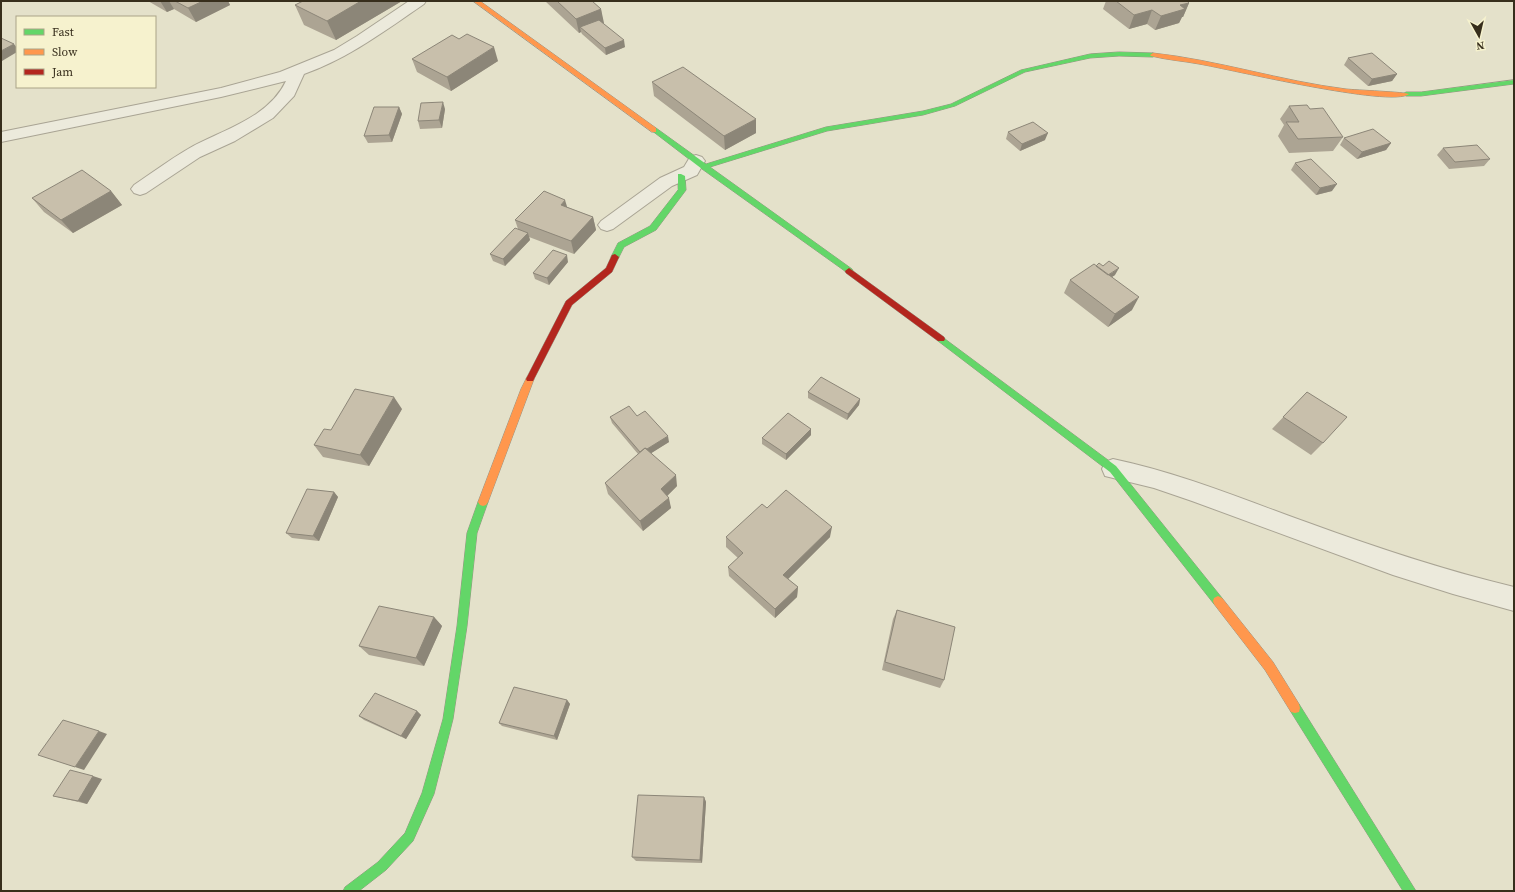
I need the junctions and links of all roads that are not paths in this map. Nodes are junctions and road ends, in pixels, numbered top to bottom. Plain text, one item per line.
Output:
1 (419, 1) edge
2 (476, 1) edge
3 (298, 72) junction
4 (1514, 82) edge
5 (1, 137) edge
6 (700, 164) junction
7 (681, 176) junction
8 (140, 188) dead end
9 (607, 225) dead end
10 (1113, 469) junction
11 (1514, 599) edge
12 (349, 891) edge
13 (1410, 891) edge

1 - 3 street
2 - 6 street
3 - 5 street
3 - 8 street
4 - 6 street
6 - 7 street
6 - 10 street
7 - 9 street
7 - 12 street
10 - 11 street
10 - 13 street

